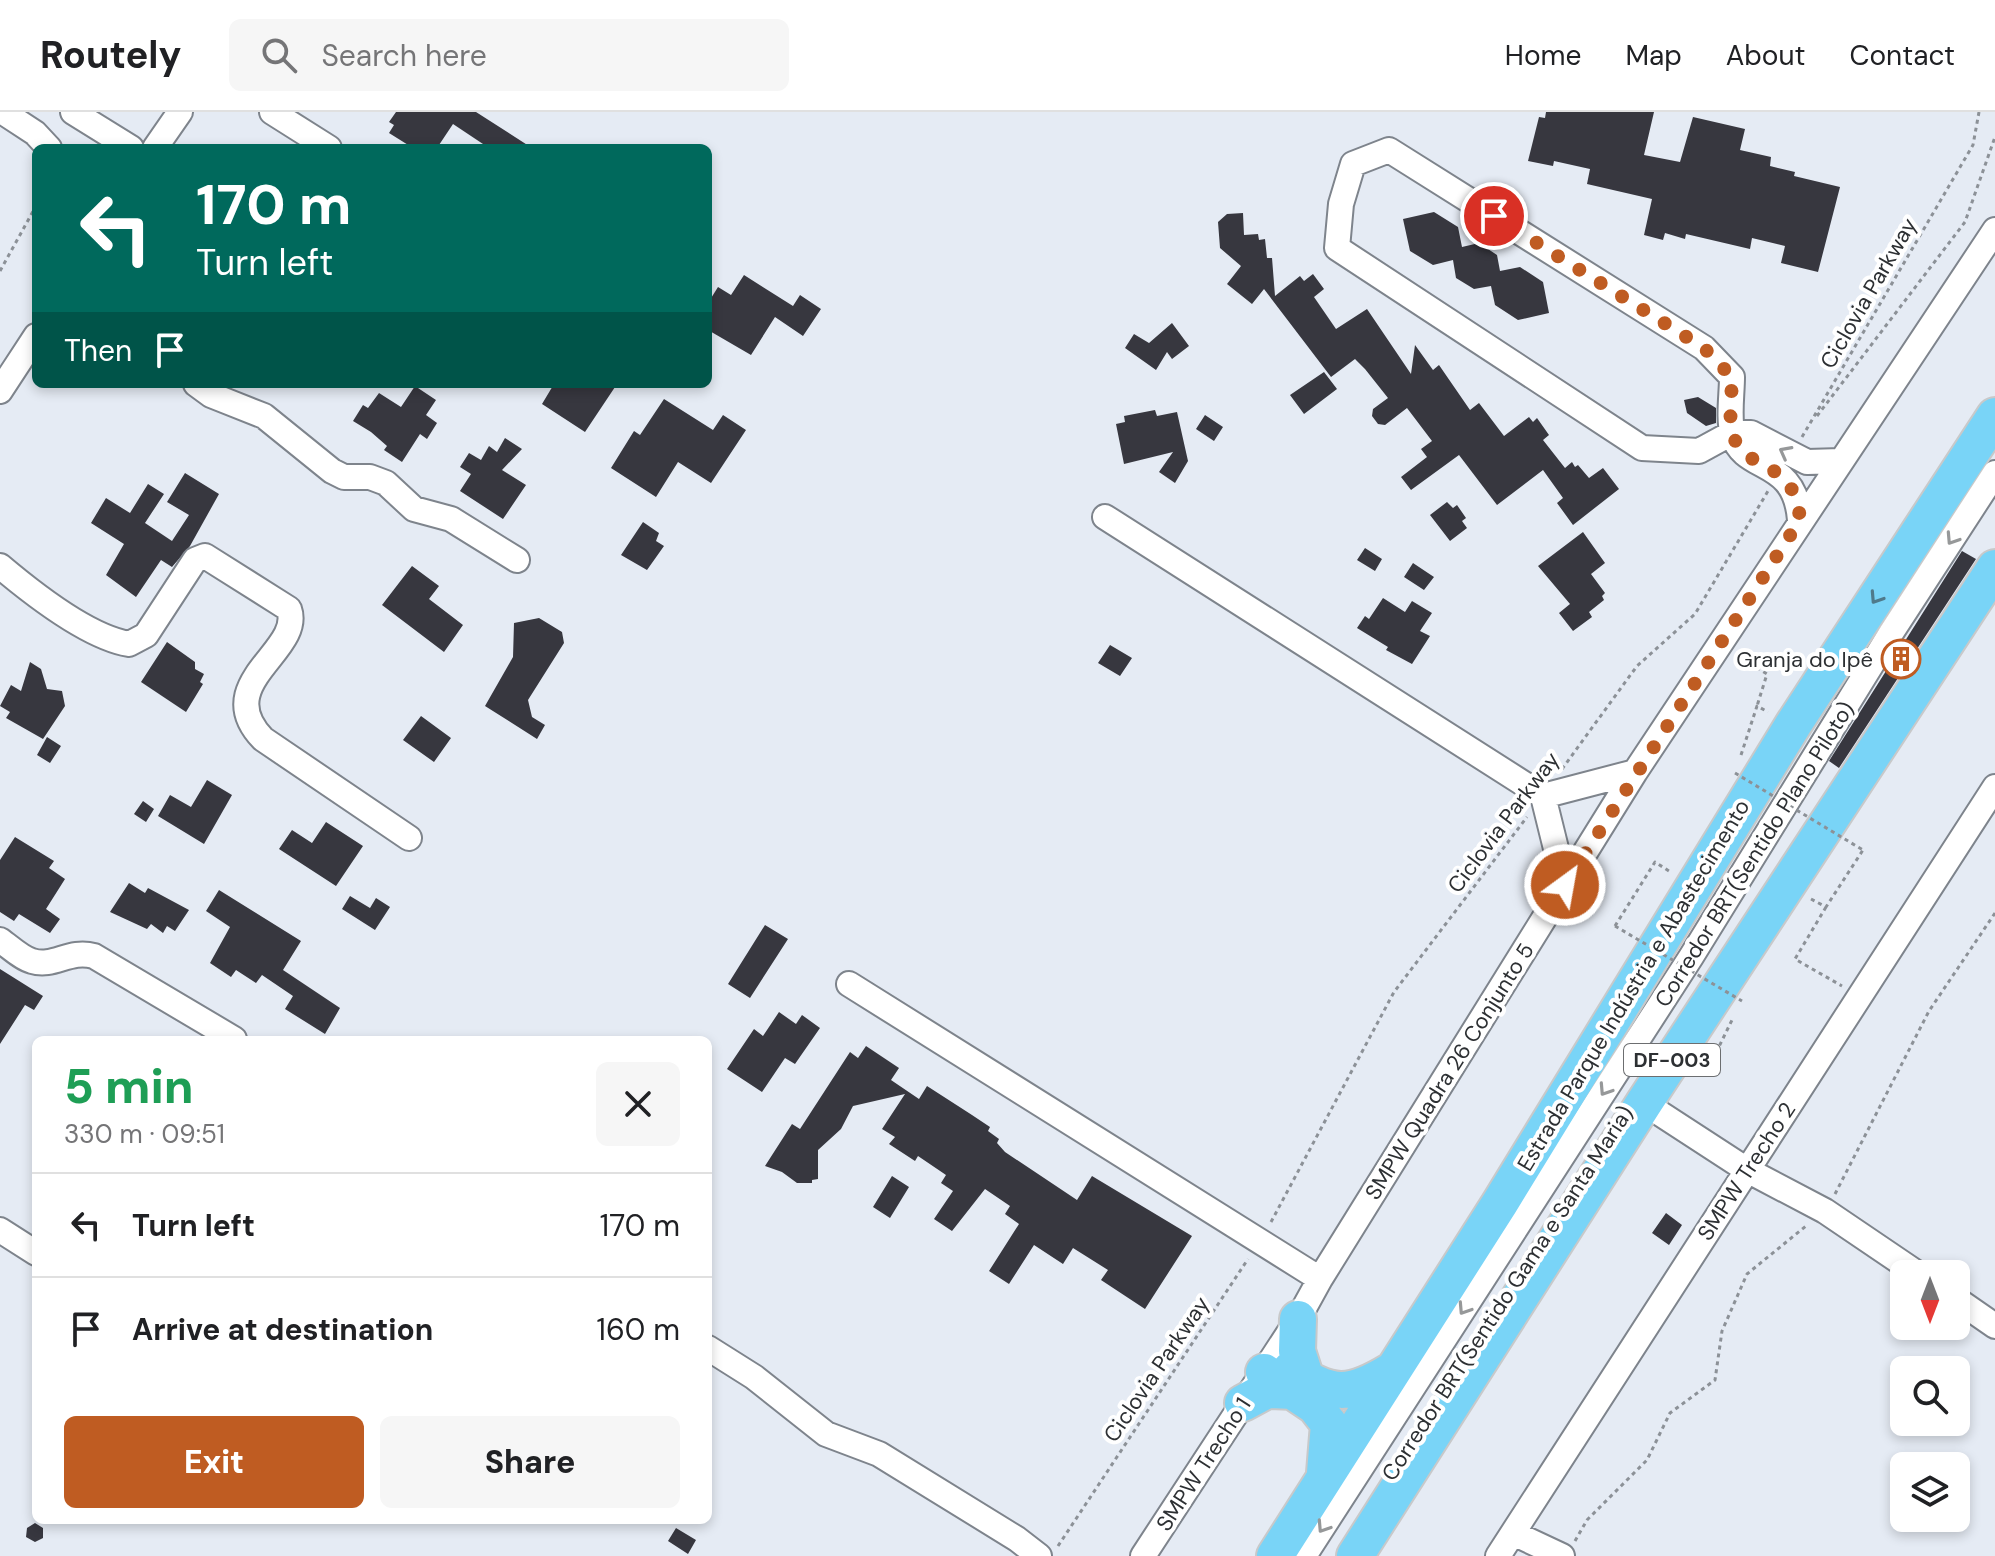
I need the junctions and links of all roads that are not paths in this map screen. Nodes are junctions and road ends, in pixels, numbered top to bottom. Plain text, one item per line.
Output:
1 (3, 112) edge
2 (73, 112) edge
3 (180, 112) edge
4 (272, 112) edge
5 (45, 144) edge
6 (125, 144) edge
7 (158, 144) edge
8 (323, 144) edge
9 (1995, 213) edge
10 (1995, 230) edge
11 (1979, 251) junction
12 (32, 342) edge
13 (201, 388) edge
14 (0, 391) edge
15 (1995, 416) edge
16 (1732, 433) junction
17 (1841, 461) junction
18 (1784, 465) junction
19 (1995, 473) edge
20 (1105, 517) dead end
21 (1800, 520) junction
22 (1995, 550) edge
23 (517, 560) dead end
24 (0, 566) edge
25 (1995, 568) edge
26 (1635, 772) junction
27 (1995, 787) edge
28 (1543, 796) junction
29 (409, 838) dead end
30 (1565, 885) junction
31 (0, 940) edge
32 (849, 984) dead end
33 (229, 1036) edge
34 (1644, 1103) junction
35 (1747, 1170) junction
36 (0, 1230) edge
37 (32, 1250) edge
38 (1897, 1260) edge
39 (1320, 1279) junction
40 (1970, 1309) edge
41 (1298, 1319) junction
42 (1995, 1326) edge
43 (712, 1351) edge
44 (1268, 1364) junction
45 (1391, 1371) junction
46 (1300, 1385) junction
47 (1243, 1403) junction
48 (1324, 1482) junction
49 (1513, 1533) junction
50 (1568, 1550) edge
51 (1039, 1556) edge
52 (1143, 1556) edge
53 (1275, 1556) edge
54 (1304, 1556) edge
55 (1337, 1556) edge
56 (1355, 1556) edge
57 (1498, 1556) edge

1 - 5 street
2 - 6 street
3 - 7 street
4 - 8 street
9 - 11 street, SMPW Quadra 26 Conjunto 5
10 - 11 street, SMPW Quadra 26 Conjunto 5
11 - 17 street, SMPW Quadra 26 Conjunto 5
12 - 14 street
13 - 23 street
15 -> 45 highway, Estrada Parque Indústria e Abastecimento / DF-003
16 - 16 street
16 - 18 street
17 - 18 street
17 - 21 street, SMPW Quadra 26 Conjunto 5
18 - 21 street
19 -> 54 street, Corredor BRT(Sentido Plano Piloto)
20 - 28 street
21 - 26 street, SMPW Quadra 26 Conjunto 5
22 - 55 street, Corredor BRT(Sentido Gama e Santa Maria)
24 - 29 street
25 - 34 highway, DF-003
26 - 28 street
26 - 30 street, SMPW Quadra 26 Conjunto 5
27 - 35 street, SMPW Trecho 2
28 - 30 street
30 - 39 street, SMPW Quadra 26 Conjunto 5
31 - 33 street
32 - 39 street
34 - 35 street
34 - 56 highway, DF-003
35 - 38 street
35 - 49 street, SMPW Trecho 2
36 - 37 street
39 - 41 street, SMPW Quadra 26 Conjunto 5
40 - 42 street
41 - 44 street, SMPW Quadra 26 Conjunto 5
41 - 46 highway
43 - 51 street
44 - 46 highway
44 - 47 street, SMPW Trecho 1
45 - 46 highway
45 - 48 highway, Estrada Parque Indústria e Abastecimento / DF-003
46 - 47 highway
46 - 48 highway
47 - 52 street, SMPW Trecho 1
48 - 53 highway, Estrada Parque Indústria e Abastecimento / DF-003
49 - 50 street
49 - 57 street, SMPW Trecho 2

